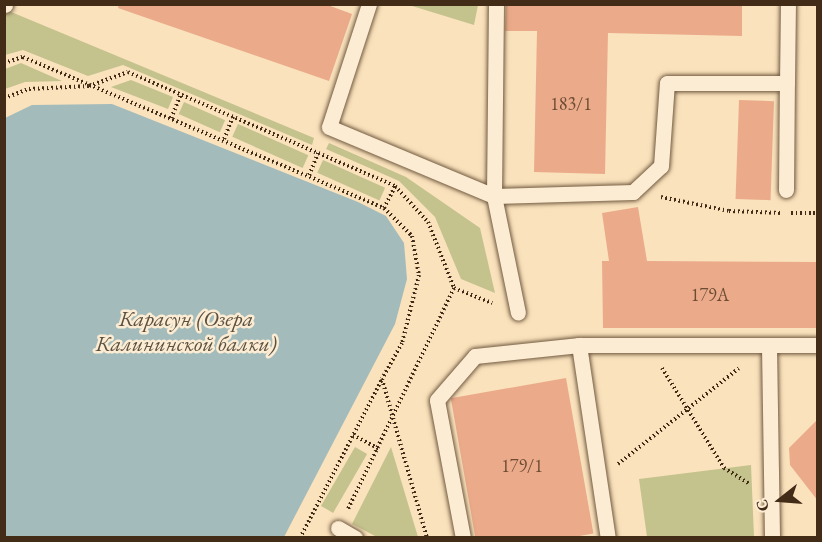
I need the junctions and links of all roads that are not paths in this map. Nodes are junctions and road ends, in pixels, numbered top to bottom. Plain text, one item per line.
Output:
1 (369, 4) edge
2 (496, 4) edge
3 (788, 4) edge
4 (787, 83) junction
5 (786, 190) dead end
6 (494, 196) junction
7 (518, 313) dead end
8 (579, 345) junction
9 (818, 345) edge
10 (769, 346) junction
11 (338, 528) road end
12 (355, 537) edge
13 (463, 537) edge
14 (608, 537) edge
15 (772, 537) edge

1 - 6 lane
2 - 6 lane
3 - 4 lane
4 - 5 lane
4 - 6 lane
6 - 7 lane
8 - 10 lane
8 - 13 lane
8 - 14 lane
9 - 10 lane
10 - 15 lane
11 - 12 lane

